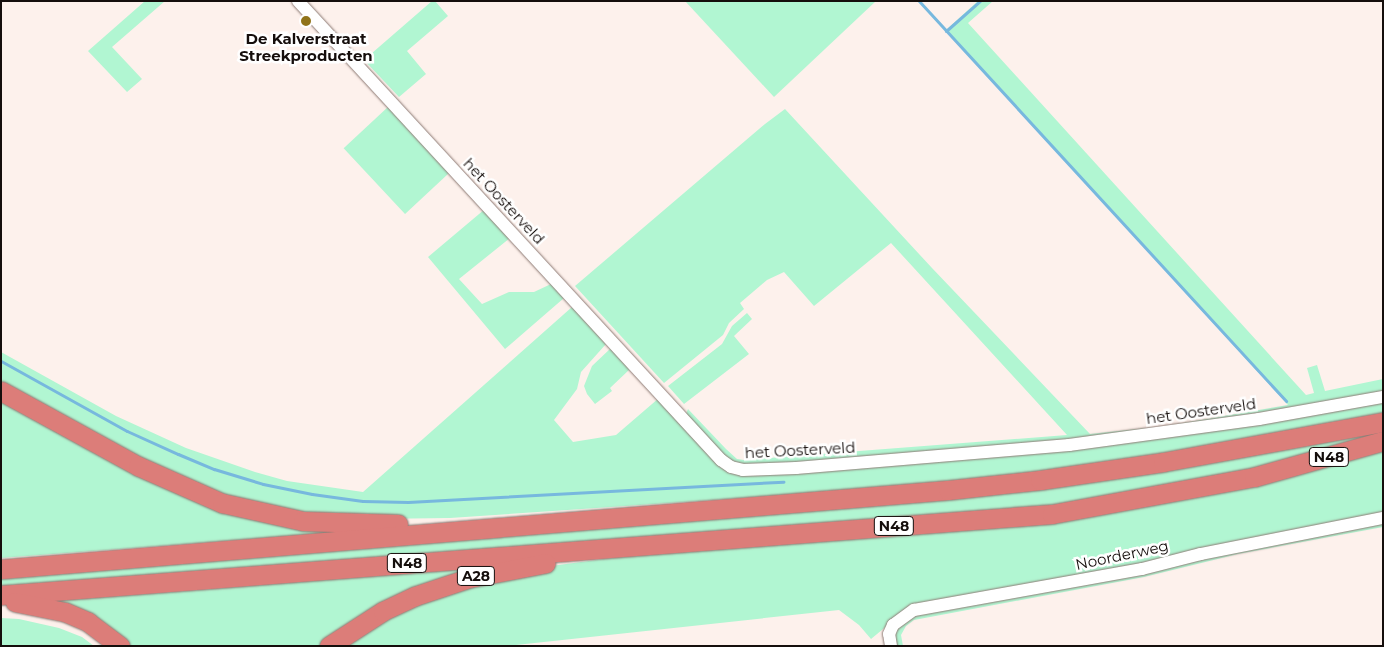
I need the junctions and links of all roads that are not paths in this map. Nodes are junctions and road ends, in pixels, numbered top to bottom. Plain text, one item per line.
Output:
1 (298, 1) edge
2 (1, 391) edge
3 (1383, 396) edge
4 (1383, 422) edge
5 (1383, 441) edge
6 (1383, 518) edge
7 (484, 527) junction
8 (636, 545) junction
9 (1, 569) edge
10 (1, 595) edge
11 (1, 600) edge
12 (120, 646) edge
13 (329, 646) edge
14 (891, 646) edge

1 - 3 street, het Oosterveld
2 - 7 highway, N48
4 - 7 highway, N48
5 - 8 highway, N48
6 - 14 street, Noorderweg
7 - 9 highway, N48
8 - 10 highway, N48
8 - 13 highway, A28
11 - 12 highway

